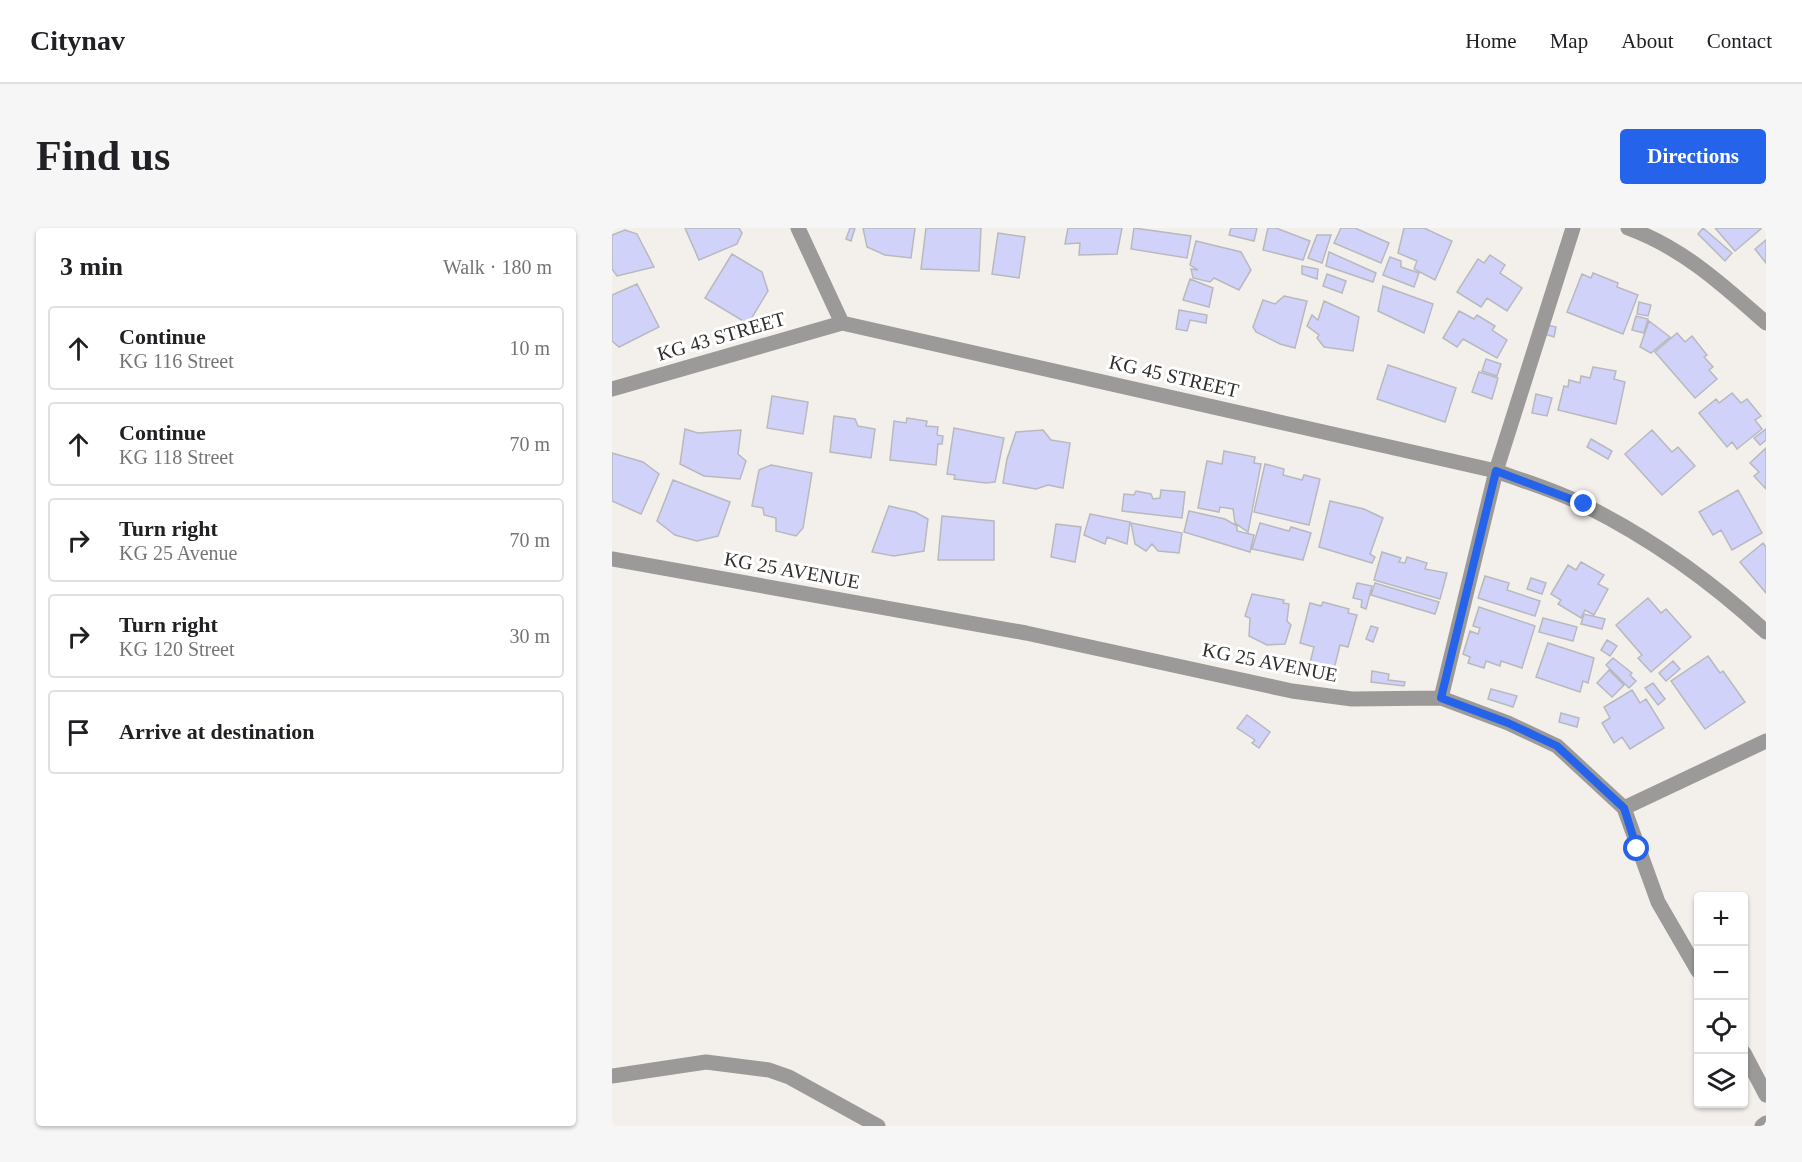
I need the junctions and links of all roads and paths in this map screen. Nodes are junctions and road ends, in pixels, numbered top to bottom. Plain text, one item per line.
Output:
1 (798, 228) edge
2 (1573, 228) edge
3 (1628, 228) edge
4 (842, 323) junction
5 (1766, 323) edge
6 (612, 389) edge
7 (1496, 471) junction
8 (612, 559) edge
9 (1766, 632) edge
10 (1441, 698) junction
11 (1766, 741) edge
12 (1624, 808) junction
13 (1694, 964) edge
14 (1744, 1054) edge
15 (612, 1076) edge
16 (1766, 1095) edge
17 (1766, 1123) edge
18 (878, 1126) edge
19 (1762, 1126) edge

1 - 4 street
2 - 7 street
3 - 5 street
4 - 6 street, KG 43 STREET
4 - 7 street, KG 45 STREET
7 - 9 street, KG 45 STREET
7 - 10 street
8 - 10 street, KG 25 AVENUE
10 - 12 street
11 - 12 street
12 - 13 street
14 - 16 street
15 - 18 street
17 - 19 street

